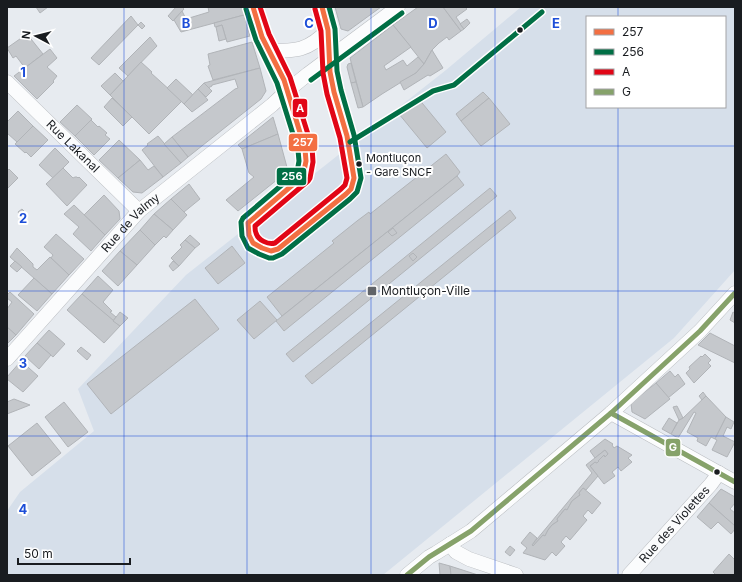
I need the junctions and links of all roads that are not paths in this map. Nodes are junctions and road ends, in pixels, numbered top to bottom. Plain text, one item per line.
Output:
1 (253, 7) edge
2 (322, 7) edge
3 (398, 7) edge
4 (328, 30) junction
5 (269, 52) junction
6 (329, 59) junction
7 (7, 82) edge
8 (287, 91) junction
9 (140, 211) junction
10 (735, 293) edge
11 (7, 360) edge
12 (610, 413) junction
13 (719, 473) junction
14 (735, 482) edge
15 (450, 544) junction
16 (407, 575) edge
17 (516, 575) edge
18 (629, 575) edge

1 - 5 street
2 - 4 street
3 - 6 street, Rue de Valmy
4 - 5 street
4 - 6 street
5 - 8 street
6 - 8 street, Rue de Valmy
6 - 8 street
7 - 9 street, Rue Lakanal
8 - 9 street, Rue de Valmy
9 - 11 street, Rue de Valmy
10 - 12 street
12 - 13 street
12 - 15 street
13 - 14 street
13 - 18 street, Rue des Violettes
15 - 16 street
15 - 17 street

